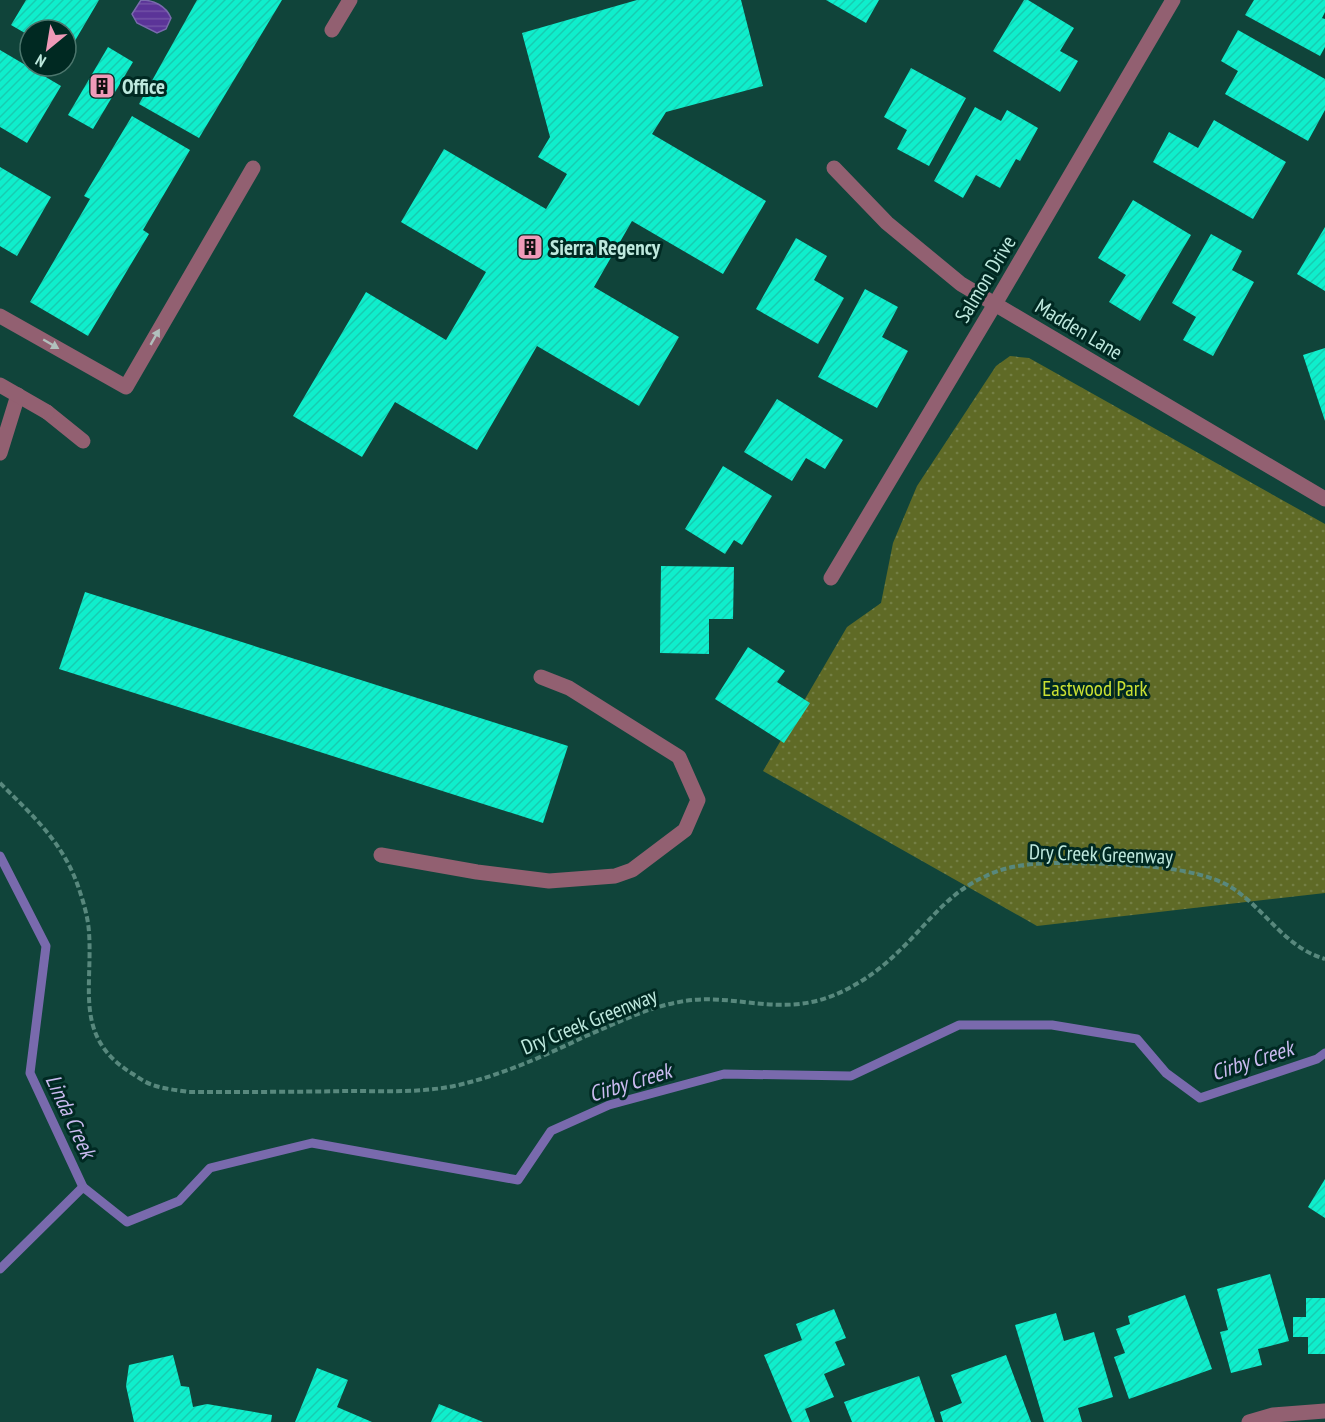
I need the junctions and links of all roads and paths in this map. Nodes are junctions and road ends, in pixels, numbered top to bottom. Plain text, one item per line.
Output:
1 (350, 0) edge
2 (1173, 0) edge
3 (332, 30) dead end
4 (253, 168) dead end
5 (834, 168) dead end
6 (995, 304) junction
7 (0, 316) edge
8 (0, 385) edge
9 (18, 395) junction
10 (83, 441) dead end
11 (0, 453) edge
12 (1325, 499) edge
13 (831, 578) dead end
14 (541, 677) dead end
15 (0, 783) edge
16 (381, 855) dead end
17 (1325, 959) edge
18 (1325, 1411) edge
19 (1249, 1422) edge

1 - 3 street
2 - 6 street, Salmon Drive
7 -> 4 street
5 - 6 street, Madden Lane
6 - 12 street, Madden Lane
6 - 13 street, Salmon Drive
8 - 9 street
9 - 10 street
9 - 11 street
14 - 16 street
15 - 17 path, Dry Creek Greenway
18 - 19 street

